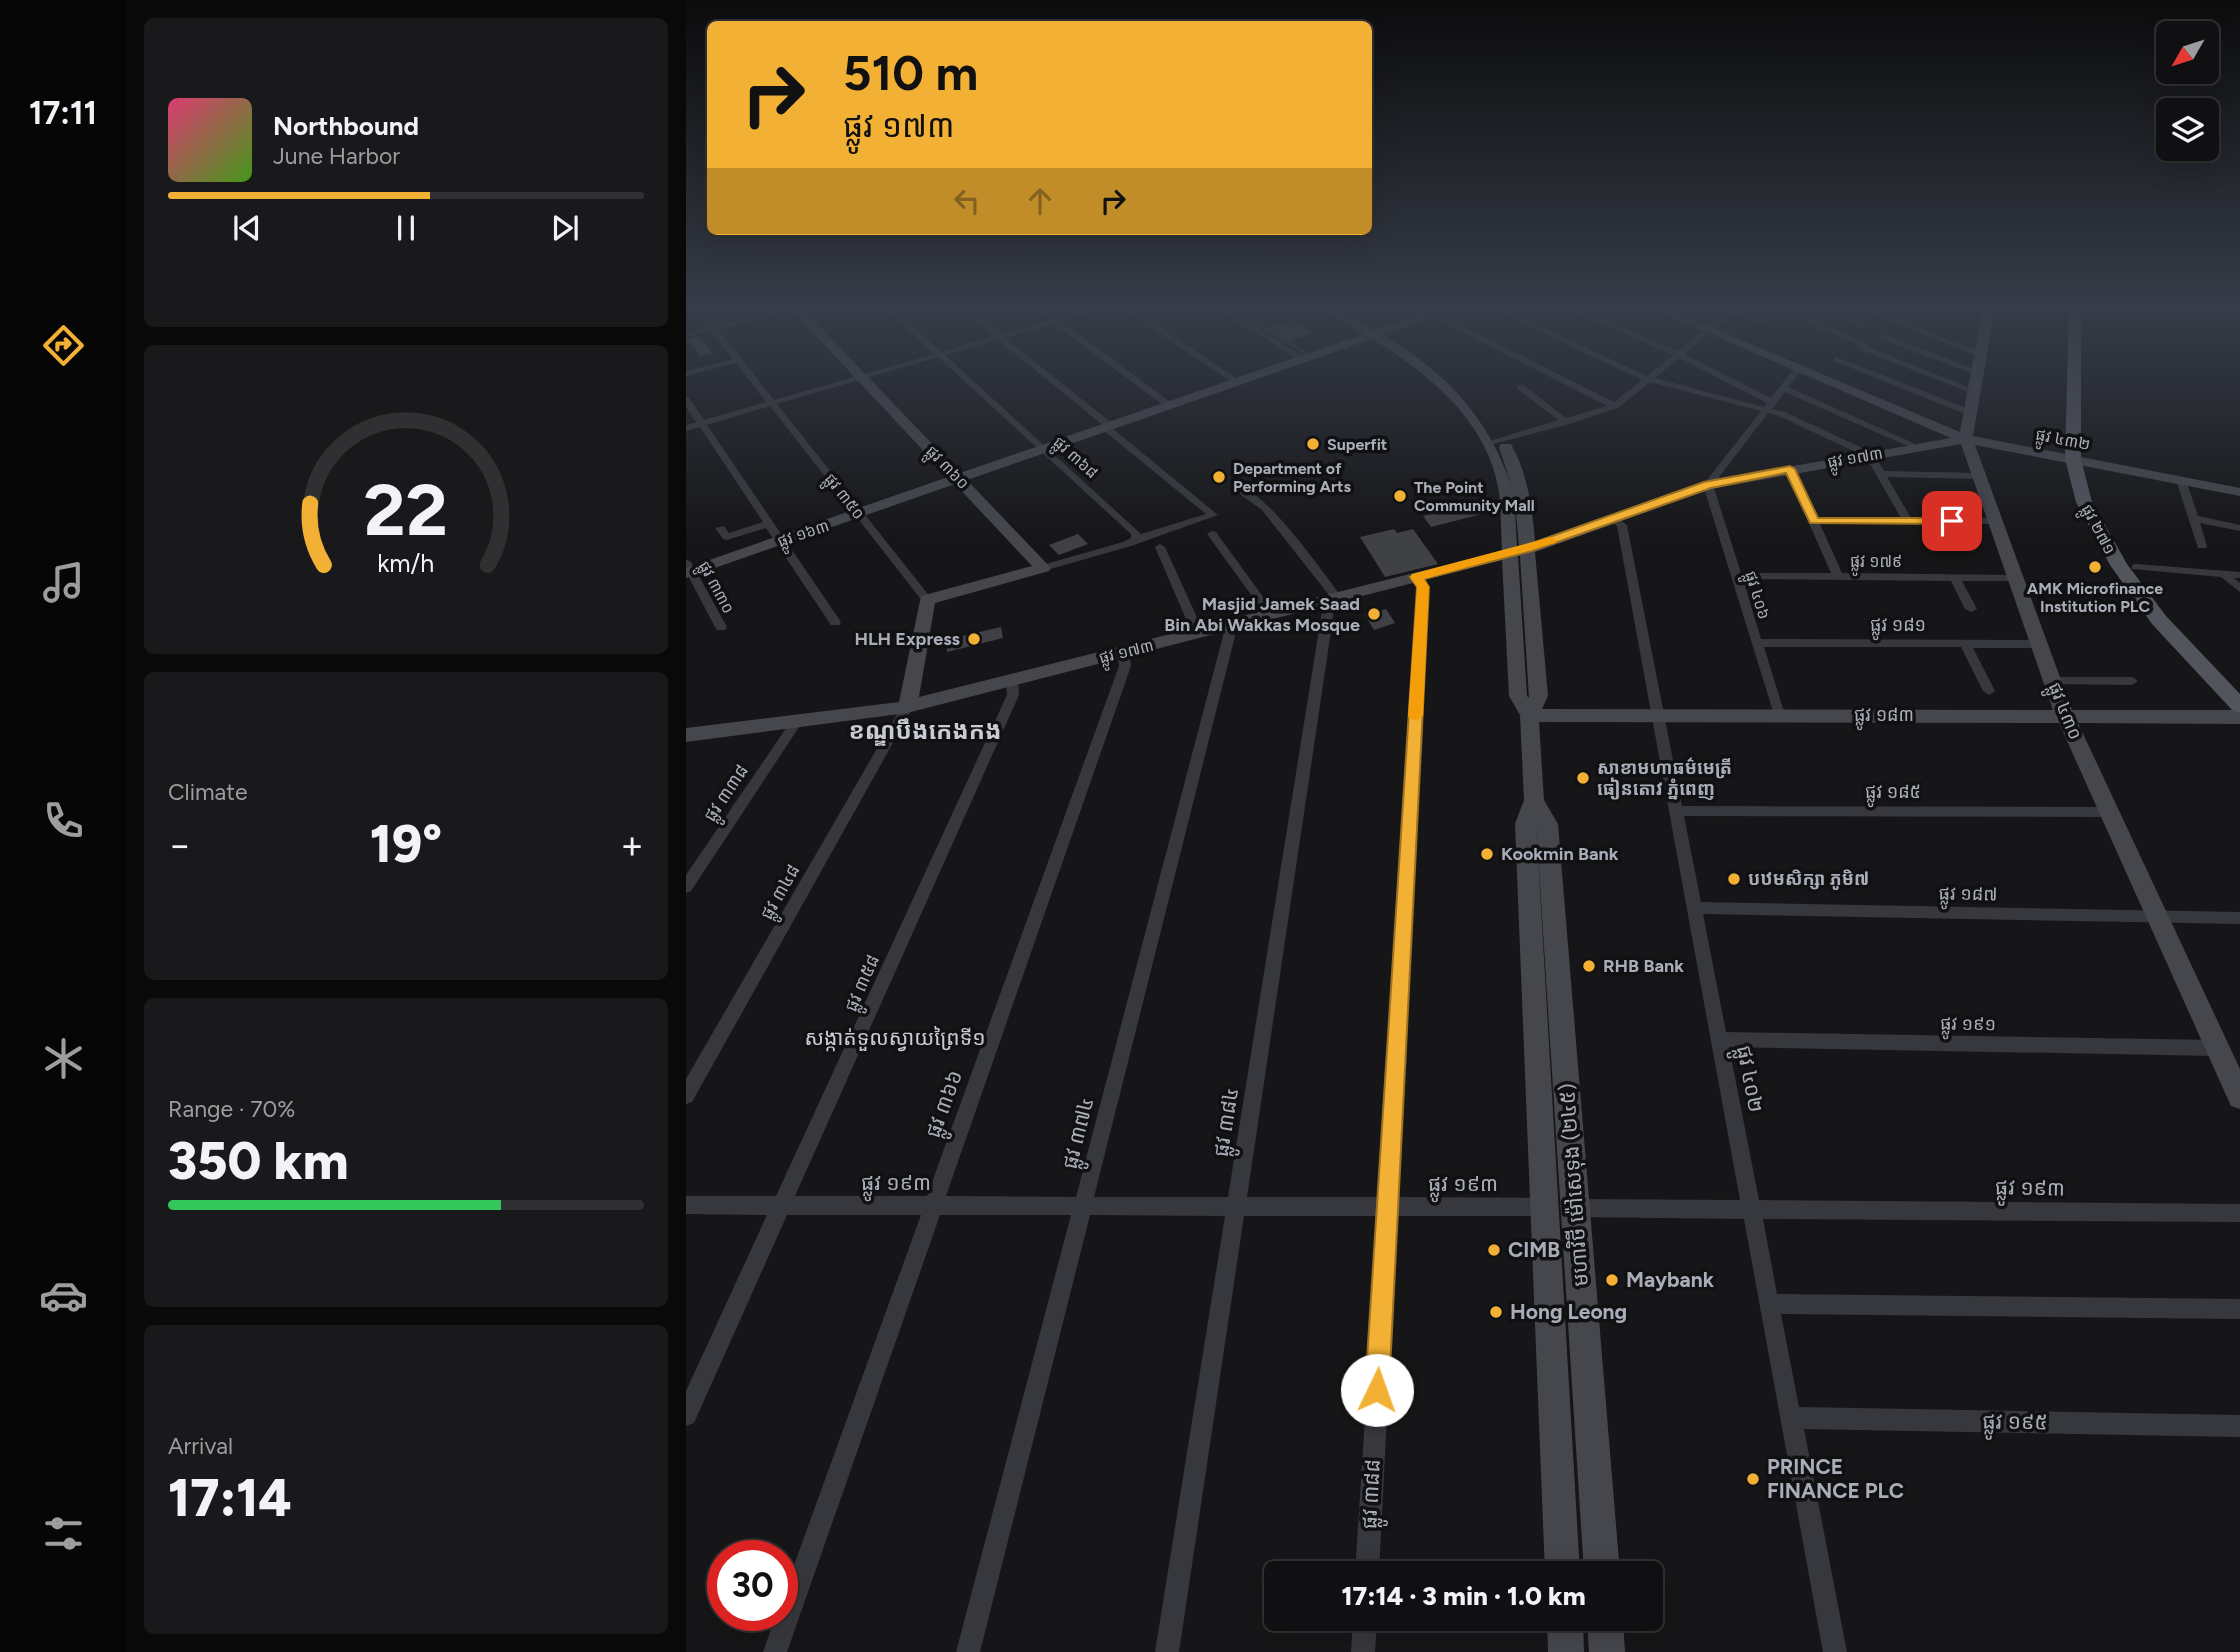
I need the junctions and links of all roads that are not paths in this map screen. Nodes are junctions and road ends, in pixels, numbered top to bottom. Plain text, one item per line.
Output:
1 (757, 384) edge
2 (837, 384) edge
3 (868, 384) edge
4 (971, 384) edge
5 (1056, 384) edge
6 (1141, 384) edge
7 (1231, 384) edge
8 (1446, 384) edge
9 (1572, 384) edge
10 (1641, 384) edge
11 (1670, 384) edge
12 (1730, 384) edge
13 (1786, 384) edge
14 (1837, 384) edge
15 (1899, 384) edge
16 (1975, 384) edge
17 (2078, 384) edge
18 (2084, 384) edge
19 (1521, 387) dead end
20 (1783, 388) junction
21 (686, 400) edge
22 (772, 403) junction
23 (1170, 405) junction
24 (1615, 406) junction
25 (1769, 406) junction
26 (1970, 413) junction
27 (1566, 422) junction
28 (702, 423) junction
29 (1108, 427) junction
30 (686, 428) edge
31 (1966, 439) junction
32 (1496, 443) junction
33 (1915, 446) junction
34 (1044, 449) junction
35 (1870, 454) junction
36 (2080, 460) junction
37 (1790, 469) junction
38 (1883, 474) junction
39 (1979, 476) junction
40 (959, 478) junction
41 (2181, 480) junction
42 (1708, 485) junction
43 (1236, 487) dead end
44 (2240, 492) edge
45 (858, 513) junction
46 (1613, 518) junction
47 (2192, 518) junction
48 (1814, 521) junction
49 (1908, 521) junction
50 (1995, 521) junction
51 (770, 523) junction
52 (720, 528) dead end
53 (2240, 528) edge
54 (1212, 534) dead end
55 (1136, 539) junction
56 (782, 540) junction
57 (2202, 546) dead end
58 (1160, 547) dead end
59 (1528, 549) junction
60 (1510, 553) junction
61 (2136, 567) junction
62 (1043, 568) junction
63 (688, 569) edge
64 (2222, 572) junction
65 (2240, 575) edge
66 (1736, 576) junction
67 (1417, 577) junction
68 (1838, 577) junction
69 (1954, 577) junction
70 (2016, 578) junction
71 (2240, 589) edge
72 (1330, 599) junction
73 (927, 600) junction
74 (1971, 609) dead end
75 (1513, 611) junction
76 (1532, 611) junction
77 (1268, 615) junction
78 (835, 622) dead end
79 (1226, 625) junction
80 (721, 627) dead end
81 (1198, 633) junction
82 (1757, 643) junction
83 (1965, 643) junction
84 (2039, 644) junction
85 (1123, 652) junction
86 (1012, 680) junction
87 (2053, 681) junction
88 (2132, 681) dead end
89 (2240, 688) edge
90 (1989, 691) dead end
91 (2240, 706) edge
92 (907, 707) junction
93 (1529, 715) junction
94 (1657, 715) junction
95 (1779, 715) junction
96 (2065, 716) junction
97 (2240, 717) edge
98 (797, 721) junction
99 (686, 734) edge
100 (1534, 800) junction
101 (1676, 811) junction
102 (2109, 812) junction
103 (686, 887) edge
104 (1694, 908) junction
105 (2158, 918) junction
106 (2240, 918) edge
107 (1719, 1039) junction
108 (2217, 1048) junction
109 (686, 1096) edge
110 (2240, 1097) edge
111 (686, 1205) edge
112 (783, 1205) junction
113 (932, 1206) junction
114 (1082, 1206) junction
115 (1236, 1207) junction
116 (1387, 1207) junction
117 (1544, 1207) junction
118 (1575, 1208) junction
119 (1751, 1208) junction
120 (2240, 1213) edge
121 (1769, 1304) junction
122 (2240, 1309) edge
123 (686, 1415) edge
124 (1790, 1418) junction
125 (2240, 1426) edge
126 (1368, 1561) edge
127 (1561, 1561) edge
128 (1601, 1561) edge
129 (1364, 1631) edge
130 (1565, 1631) edge
131 (1606, 1631) edge
132 (775, 1652) edge
133 (968, 1652) edge
134 (1167, 1652) edge
135 (1363, 1652) edge
136 (1566, 1652) edge
137 (1607, 1652) edge
138 (1835, 1652) edge

1 - 22 street, ផ្លូវ ៣៥០
2 - 22 street
3 - 40 street, ផ្លូវ ៣៦០
4 - 34 street, ផ្លូវ ៣៦៨
5 - 29 street
6 - 23 street
7 - 23 street, ផ្លូវ ១៦៣
8 - 32 street, មហាវិថី ម៉ៅសេទុង (២៤៥)
9 - 24 street
10 - 24 street
11 - 25 street
12 - 25 street
13 - 20 street
14 - 31 street, ផ្លូវ ៤៣២
15 - 26 street
16 - 26 street, ផ្លូវ ៤៣០
17 - 36 main road, ផ្លូវ ២៧១
18 - 36 main road, ផ្លូវ ២៧១
19 - 27 street
20 - 25 street
20 - 33 street
21 - 28 street
22 - 28 street
22 - 45 street, ផ្លូវ ៣៥០
23 - 29 street, ផ្លូវ ១៦៣
24 - 27 street
25 - 35 street
25 - 42 street
26 - 31 street, ផ្លូវ ៤៣០
27 - 32 street
28 - 30 street
28 - 51 street
29 - 34 street, ផ្លូវ ១៦៣
29 - 55 street
31 - 33 street, ផ្លូវ ១៧៣
31 - 36 street, ផ្លូវ ៤៣២
31 - 39 street, ផ្លូវ ៤៣០
32 - 59 street, មហាវិថី ម៉ៅសេទុង (២៤៥)
32 - 60 street, មហាវិថី ម៉ៅសេទុង (២៤៥)
33 - 35 street, ផ្លូវ ១៧៣
34 - 40 street, ផ្លូវ ១៦៣
34 - 55 street, ផ្លូវ ៣៦៨
35 - 37 street, ផ្លូវ ១៧៣
35 - 38 street
36 - 41 street, ផ្លូវ ៤៣២
36 - 61 main road, ផ្លូវ ២៧១
36 - 91 main road, ផ្លូវ ២៧១
37 - 42 street, ផ្លូវ ១៧៣
37 - 48 street
38 - 39 street
38 - 49 street
39 - 50 street, ផ្លូវ ៤៣០
40 - 45 street, ផ្លូវ ១៦៣
40 - 62 street, ផ្លូវ ៣៦០
41 - 44 street, ផ្លូវ ៤៣២
41 - 47 street
42 - 46 street, ផ្លូវ ១៧៣
42 - 66 street, ផ្លូវ ៤០៦
43 - 72 street
45 - 56 street, ផ្លូវ ១៦៣
45 - 73 street, ផ្លូវ ៣៥០
46 - 59 street, ផ្លូវ ១៧៣
46 - 94 street, ផ្លូវ ៤០២
47 - 53 street
47 - 57 street
48 - 49 street
48 - 68 street
49 - 50 street
50 - 70 street, ផ្លូវ ៤៣០
51 - 52 street
51 - 56 street
54 - 77 street
55 - 62 street
56 - 63 street, ផ្លូវ ១៦៣
56 - 78 street
58 - 81 street
59 - 60 street, ផ្លូវ ១៧៣
59 - 76 street, មហាវិថី ម៉ៅសេទុង (២៤៥)
60 - 67 street, ផ្លូវ ១៧៣
60 - 75 street, មហាវិថី ម៉ៅសេទុង (២៤៥)
61 - 64 street
61 - 89 main road, ផ្លូវ ២៧១
62 - 73 street
63 - 80 street, ផ្លូវ ៣៣០
64 - 65 street
64 - 71 street
66 - 68 street, ផ្លូវ ១៧៩
66 - 82 street, ផ្លូវ ៤០៦
67 - 72 street, ផ្លូវ ១៧៣
67 - 116 street, ផ្លូវ ៣៨៨
68 - 69 street, ផ្លូវ ១៧៩
69 - 70 street, ផ្លូវ ១៧៩
69 - 74 street
70 - 84 street, ផ្លូវ ៤៣០
72 - 77 street, ផ្លូវ ១៧៣
72 - 115 street, ផ្លូវ ៣៨៤
73 - 92 street
75 - 76 street
75 - 93 street, មហាវិថី ម៉ៅសេទុង (២៤៥)
76 - 93 street, មហាវិថី ម៉ៅសេទុង (២៤៥)
77 - 79 street, ផ្លូវ ១៧៣
79 - 81 street, ផ្លូវ ១៧៣
79 - 114 street, ផ្លូវ ៣៧៤
81 - 85 street, ផ្លូវ ១៧៣
82 - 83 street, ផ្លូវ ១៨១
82 - 95 street, ផ្លូវ ៤០៦
83 - 84 street, ផ្លូវ ១៨១
83 - 90 street
84 - 87 street, ផ្លូវ ៤៣០
85 - 86 street, ផ្លូវ ១៧៣
85 - 113 street, ផ្លូវ ៣៦៦
86 - 92 street, ផ្លូវ ១៧៣
86 - 112 street, ផ្លូវ ៣៥៨
87 - 88 street
87 - 96 street, ផ្លូវ ៤៣០
92 - 98 street, ផ្លូវ ១៧៣
92 - 109 street, ផ្លូវ ៣៤៨
93 - 94 street, ផ្លូវ ១៨៣
93 - 100 street, មហាវិថី ម៉ៅសេទុង (២៤៥)
94 - 95 street, ផ្លូវ ១៨៣
94 - 101 street, ផ្លូវ ៤០២
95 - 96 street, ផ្លូវ ១៨៣
96 - 97 street, ផ្លូវ ១៨៣
96 - 102 street, ផ្លូវ ៤៣០
98 - 99 street, ផ្លូវ ១៧៣
98 - 103 street, ផ្លូវ ៣៣៨
100 - 117 street, មហាវិថី ម៉ៅសេទុង (២៤៥)
100 - 118 street, មហាវិថី ម៉ៅសេទុង (២៤៥)
101 - 102 street, ផ្លូវ ១៨៥
101 - 104 street, ផ្លូវ ៤០២
102 - 105 street, ផ្លូវ ៤៣០
104 - 105 street, ផ្លូវ ១៨៧
104 - 107 street, ផ្លូវ ៤០២
105 - 106 street, ផ្លូវ ១៨៧
105 - 108 street, ផ្លូវ ៤៣០
107 - 108 street, ផ្លូវ ១៩១
107 - 119 street, ផ្លូវ ៤០២
108 - 110 street, ផ្លូវ ៤៣០
111 - 112 street, ផ្លូវ ១៩៣
112 - 113 street, ផ្លូវ ១៩៣
112 - 123 street, ផ្លូវ ៣៥៨
113 - 114 street, ផ្លូវ ១៩៣
113 - 132 street, ផ្លូវ ៣៦៦
114 - 115 street, ផ្លូវ ១៩៣
114 - 133 street, ផ្លូវ ៣៧៤
115 - 116 street, ផ្លូវ ១៩៣
115 - 134 street, ផ្លូវ ៣៨៤
116 - 117 street, ផ្លូវ ១៩៣
116 - 126 street, ផ្លូវ ៣៨៨
117 - 118 street, ផ្លូវ ១៩៣
117 - 127 street, មហាវិថី ម៉ៅសេទុង (២៤៥)
118 - 119 street, ផ្លូវ ១៩៣
118 - 128 street, មហាវិថី ម៉ៅសេទុង (២៤៥)
119 - 120 street, ផ្លូវ ១៩៣
119 - 121 street, ផ្លូវ ៤០២
121 - 122 street
121 - 124 street, ផ្លូវ ៤០២
124 - 125 street, ផ្លូវ ១៩៥
124 - 138 street, ផ្លូវ ៤០២
129 - 135 street
130 - 136 street
131 - 137 street

